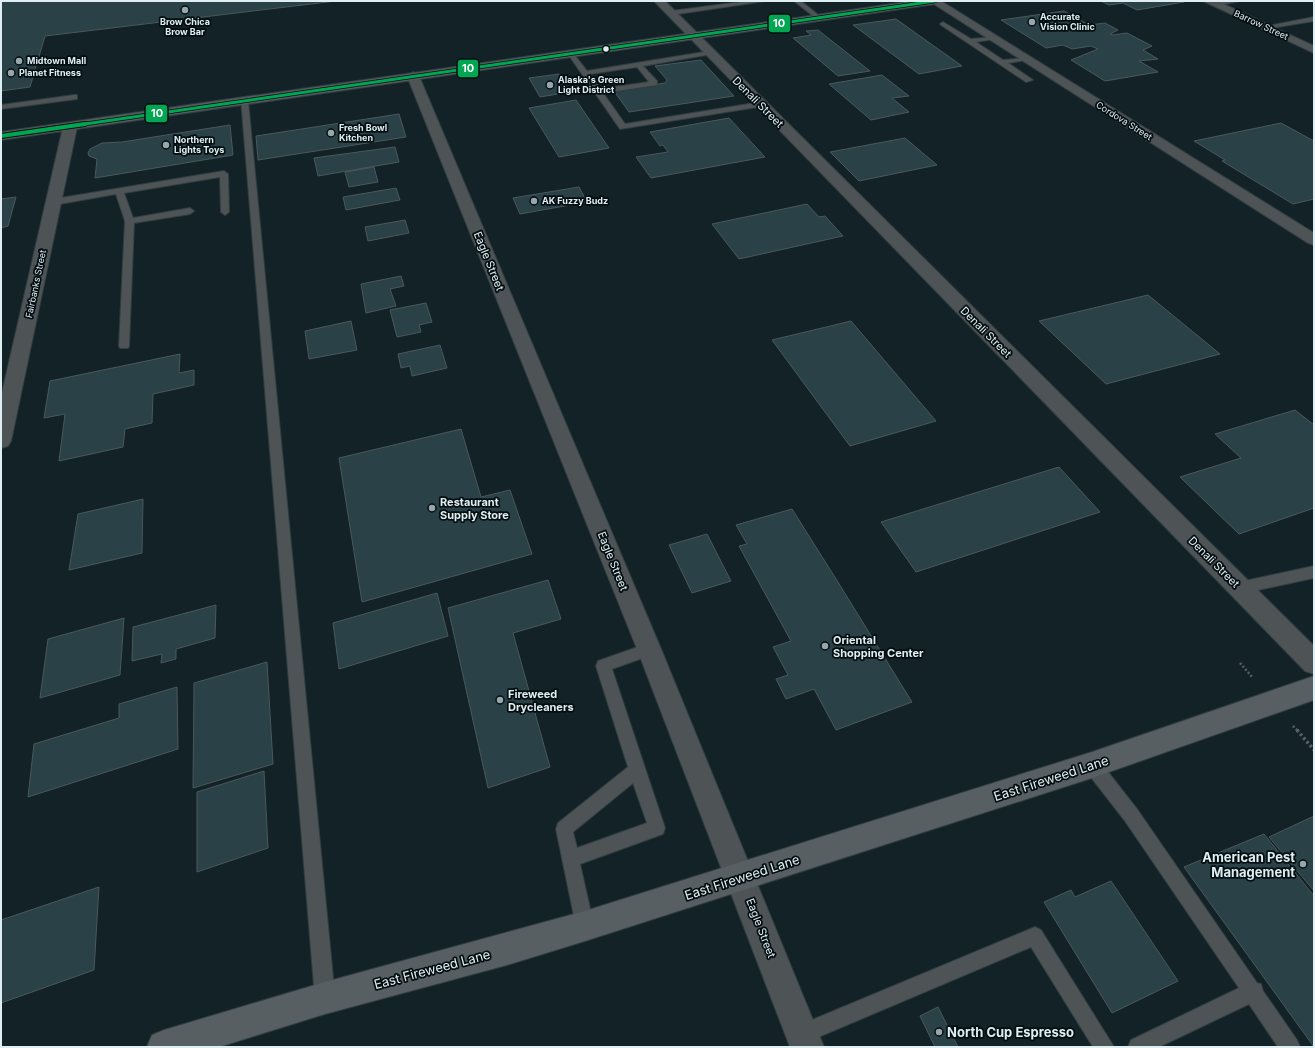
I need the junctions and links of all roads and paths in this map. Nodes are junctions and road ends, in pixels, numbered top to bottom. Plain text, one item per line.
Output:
1 (715, 1) edge
2 (762, 1) edge
3 (797, 1) edge
4 (934, 1) edge
5 (1237, 1) edge
6 (1212, 3) edge
7 (721, 6) junction
8 (665, 7) edge
9 (819, 18) junction
10 (1314, 19) edge
11 (944, 24) dead end
12 (1265, 27) junction
13 (693, 36) junction
14 (992, 38) junction
15 (970, 41) junction
16 (1314, 50) edge
17 (710, 53) junction
18 (570, 54) junction
19 (1025, 59) junction
20 (1002, 62) junction
21 (638, 64) junction
22 (586, 73) junction
23 (413, 76) junction
24 (1029, 80) dead end
25 (598, 92) junction
26 (74, 97) dead end
27 (244, 101) junction
28 (761, 104) junction
29 (1, 107) edge
30 (70, 127) junction
31 (1, 136) edge
32 (119, 191) junction
33 (54, 202) junction
34 (190, 211) dead end
35 (225, 212) dead end
36 (130, 221) junction
37 (1314, 224) edge
38 (1296, 228) junction
39 (1314, 240) edge
40 (124, 346) dead end
41 (1, 441) edge
42 (1314, 572) edge
43 (1240, 588) junction
44 (650, 649) junction
45 (1314, 663) edge
46 (1314, 688) edge
47 (1092, 765) junction
48 (636, 770) junction
49 (570, 858) junction
50 (741, 877) junction
51 (585, 926) junction
52 (1254, 991) junction
53 (325, 998) junction
54 (805, 1041) edge
55 (164, 1047) edge
56 (1104, 1047) edge
57 (1138, 1047) edge
58 (1290, 1047) edge

1 - 7 lane
2 - 7 lane
3 - 9 lane
4 - 9 main road
4 - 14 street, Cordova Street
5 - 6 lane
6 - 12 street, Barrow Street
7 - 8 lane
8 - 13 street, Denali Street
9 - 13 main road
10 - 12 lane
11 - 15 lane
12 - 16 street, Barrow Street
13 - 17 street, Denali Street
13 - 18 main road
14 - 15 lane
14 - 19 street, Cordova Street
15 - 20 lane
17 - 21 lane
17 - 28 street, Denali Street
18 - 22 lane
18 - 23 main road
19 - 20 lane
19 - 38 street, Cordova Street
20 - 24 lane
21 - 22 lane
21 - 25 lane
22 - 25 lane
23 - 27 main road
23 - 44 street, Eagle Street
25 - 28 lane
26 - 29 lane
27 - 30 main road
27 - 53 lane
28 - 43 street, Denali Street
30 - 31 main road
30 - 33 street, Fairbanks Street
32 - 33 lane
32 - 35 lane
32 - 36 lane
33 - 41 street, Fairbanks Street
34 - 36 lane
36 - 40 lane
37 - 38 street
38 - 39 street, Cordova Street
42 - 43 lane
43 - 45 street, Denali Street
44 - 48 lane
44 - 50 street, Eagle Street
46 - 47 main road, East Fireweed Lane
47 - 50 main road, East Fireweed Lane
47 - 52 lane
48 - 49 lane
48 - 49 lane
49 - 51 lane
50 - 51 main road, East Fireweed Lane
50 - 54 street, Eagle Street
51 - 53 main road, East Fireweed Lane
52 - 57 lane
52 - 58 lane
53 - 55 main road, East Fireweed Lane
54 - 56 lane

